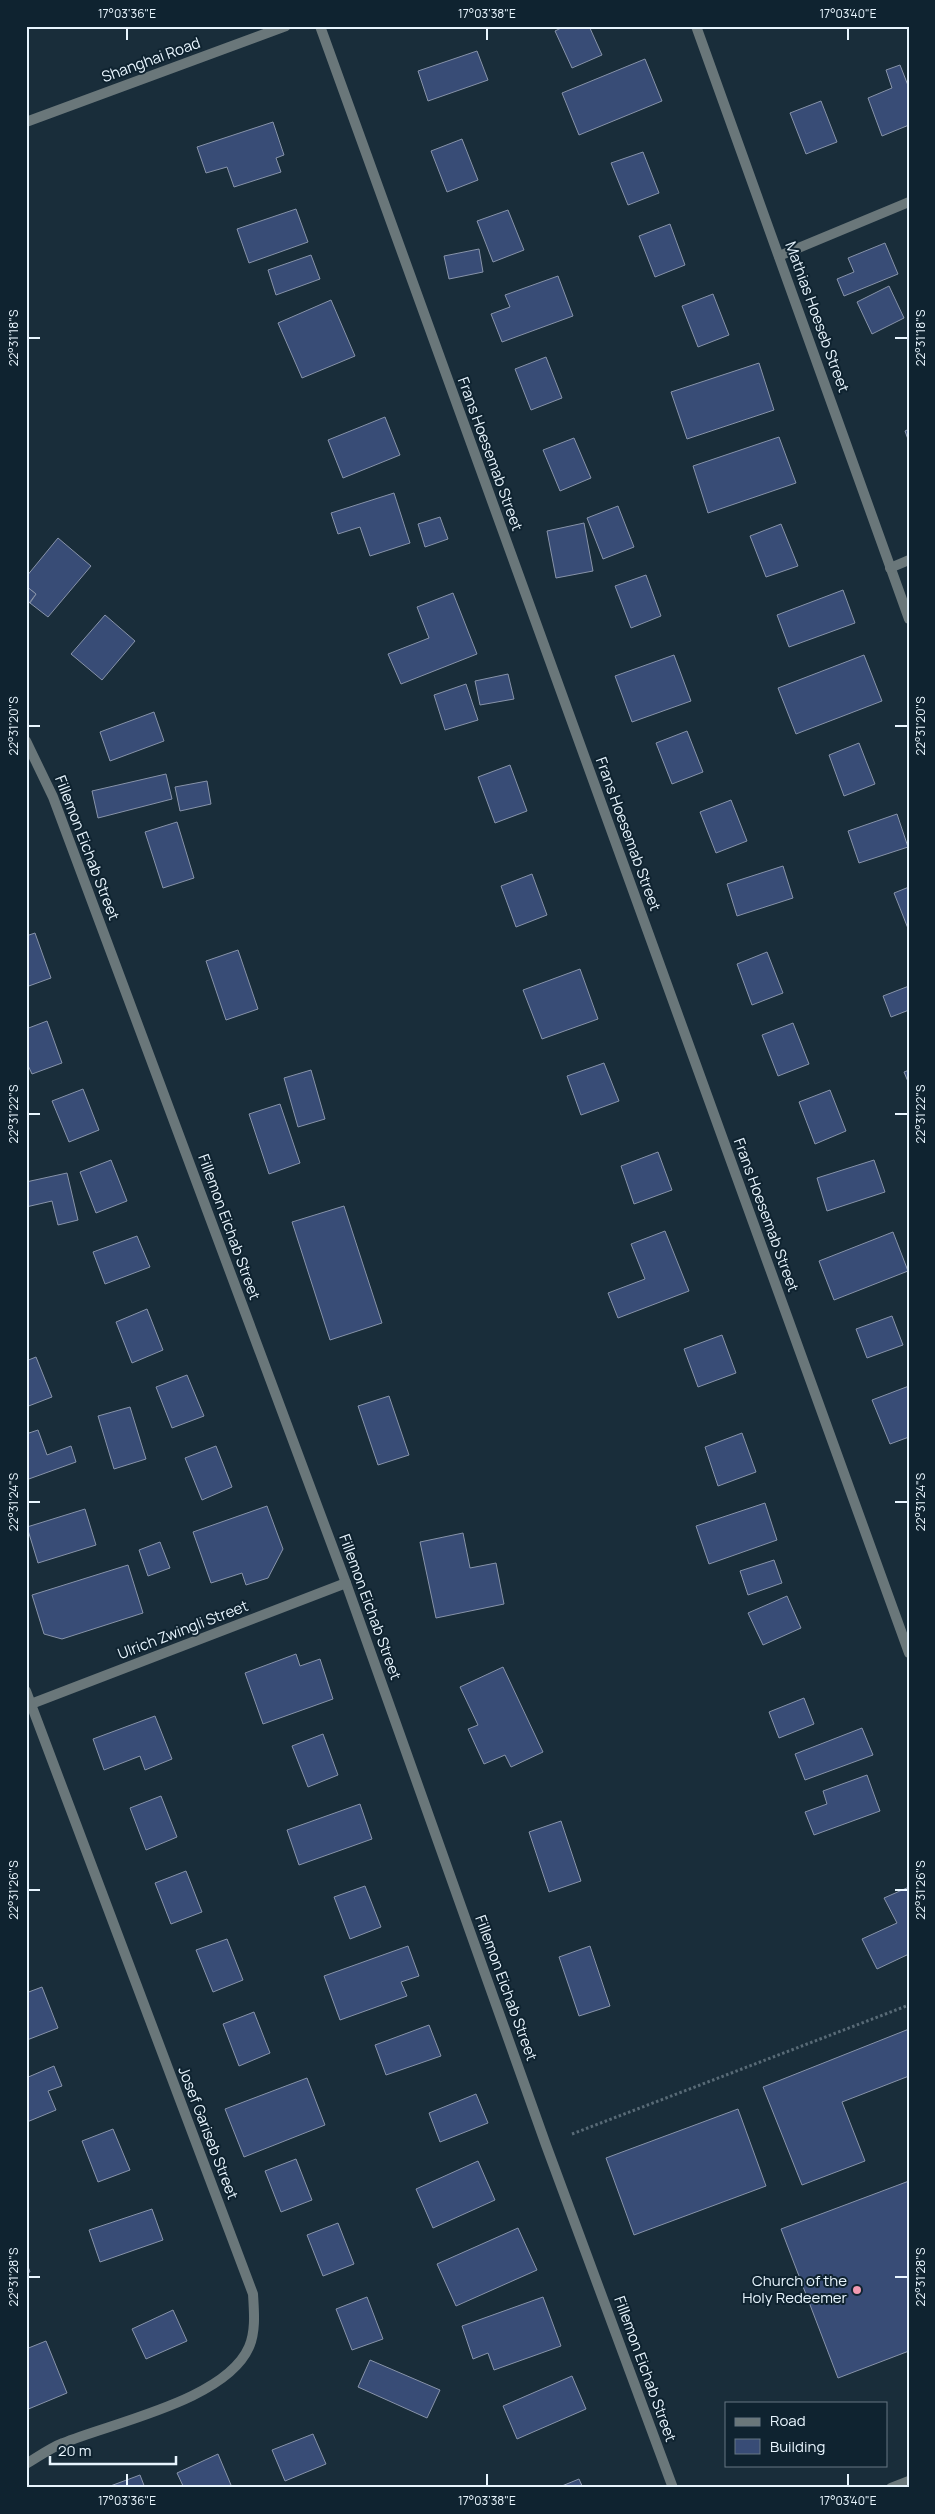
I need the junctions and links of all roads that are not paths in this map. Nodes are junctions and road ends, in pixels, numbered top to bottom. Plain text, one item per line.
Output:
1 (286, 26) edge
2 (320, 26) edge
3 (696, 26) edge
4 (26, 122) edge
5 (909, 202) edge
6 (779, 256) junction
7 (909, 560) edge
8 (890, 568) junction
9 (909, 619) edge
10 (26, 741) edge
11 (346, 1583) junction
12 (909, 1653) edge
13 (26, 1691) edge
14 (31, 1704) junction
15 (26, 2464) edge
16 (909, 2481) edge
17 (673, 2488) edge
18 (891, 2488) edge

1 - 4 street, Shanghai Road
2 - 12 street, Frans Hoesemab Street
3 - 6 street, Mathias Hoeseb Street
5 - 6 street
6 - 8 street, Mathias Hoeseb Street
7 - 8 street
8 - 9 street, Mathias Hoeseb Street
10 - 11 street, Fillemon Eichab Street
11 - 14 street, Ulrich Zwingli Street
11 - 17 street, Fillemon Eichab Street
13 - 14 street, Josef Gariseb Street
14 - 15 street, Josef Gariseb Street
16 - 18 street

